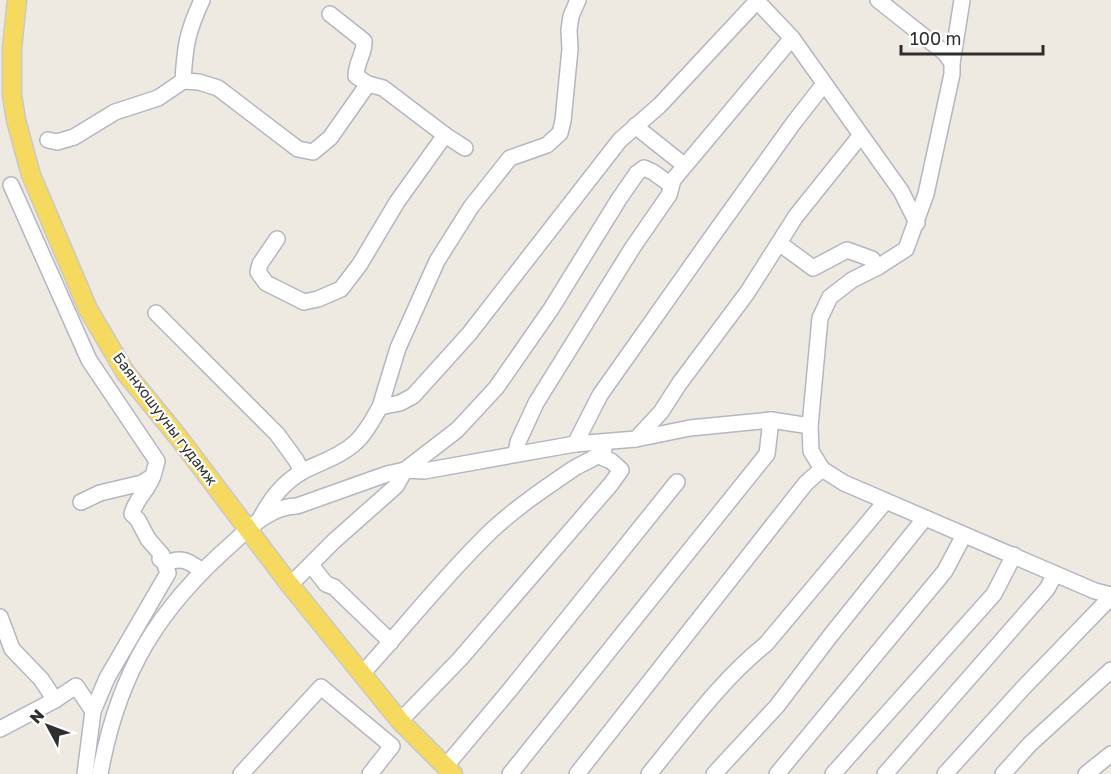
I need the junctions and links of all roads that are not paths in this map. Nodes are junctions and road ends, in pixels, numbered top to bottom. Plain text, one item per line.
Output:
1 (17, 0) edge
2 (202, 0) edge
3 (578, 0) edge
4 (878, 0) edge
5 (962, 0) edge
6 (757, 1) edge
7 (330, 14) dead end
8 (792, 39) junction
9 (952, 63) junction
10 (183, 81) junction
11 (368, 84) junction
12 (824, 84) junction
13 (635, 126) junction
14 (446, 135) junction
15 (861, 135) junction
16 (48, 140) dead end
17 (465, 147) dead end
18 (684, 165) junction
19 (31, 175) junction
20 (670, 185) junction
21 (6, 188) edge
22 (917, 223) junction
23 (277, 239) dead end
24 (779, 243) junction
25 (878, 267) junction
26 (156, 313) dead end
27 (380, 407) junction
28 (771, 420) junction
29 (810, 426) junction
30 (636, 439) junction
31 (612, 440) junction
32 (575, 444) junction
33 (516, 453) junction
34 (599, 456) junction
35 (405, 470) junction
36 (822, 470) junction
37 (302, 472) junction
38 (153, 476) junction
39 (677, 482) dead end
40 (886, 501) junction
41 (81, 502) dead end
42 (925, 518) junction
43 (253, 526) junction
44 (964, 535) junction
45 (1014, 555) junction
46 (165, 564) junction
47 (311, 565) junction
48 (202, 571) junction
49 (1055, 574) junction
50 (290, 585) junction
51 (1111, 596) edge
52 (0, 617) edge
53 (392, 642) junction
54 (1111, 670) edge
55 (362, 674) junction
56 (55, 700) junction
57 (93, 711) junction
58 (400, 721) junction
59 (0, 729) edge
60 (1111, 754) edge
61 (449, 770) edge
62 (85, 774) edge
63 (100, 774) edge
64 (241, 774) edge
65 (370, 774) edge
66 (510, 774) edge
67 (577, 774) edge
68 (649, 774) edge
69 (714, 774) edge
70 (777, 774) edge
71 (833, 774) edge
72 (885, 774) edge
73 (945, 774) edge
74 (1004, 774) edge
75 (1086, 774) edge

1 - 19 main road, Баянхошууны гудамж
2 - 10 street
3 - 27 street
4 - 9 street
5 - 9 street
6 - 8 street
6 - 13 street
7 - 11 street
8 - 12 street
8 - 18 street
9 - 22 street
10 - 11 street
10 - 16 street
11 - 14 street
12 - 15 street
12 - 32 street
13 - 18 street
13 - 27 street
14 - 17 street
14 - 23 street
15 - 22 street
15 - 24 street
18 - 20 street
19 - 21 street
19 - 43 main road, Баянхошууны гудамж
20 - 33 street
20 - 35 street
21 - 38 street
22 - 25 street
24 - 25 street
24 - 30 street
25 - 29 street
26 - 37 street
27 - 37 street
28 - 29 street
28 - 30 street
28 - 66 street
29 - 36 street
30 - 31 street
31 - 32 street
31 - 34 street
32 - 33 street
33 - 35 street
34 - 53 street
34 - 58 street
35 - 43 street
35 - 47 street
36 - 40 street
36 - 67 street
37 - 43 street
38 - 41 street
38 - 46 street
39 - 61 street
40 - 42 street
40 - 68 street
42 - 44 street
42 - 69 street
43 - 48 street
43 - 50 main road, Баянхошууны гудамж
44 - 45 street
44 - 70 street
45 - 49 street
45 - 71 street
46 - 48 street
46 - 57 street
47 - 50 street
47 - 53 street
48 - 63 street
49 - 51 street
49 - 72 street
50 - 55 main road, Баянхошууны гудамж
51 - 73 street
52 - 56 street
53 - 55 street
54 - 74 street
55 - 58 main road, Баянхошууны гудамж
56 - 57 street
56 - 59 street
57 - 62 street
58 - 61 main road, Баянхошууны гудамж
60 - 75 street
64 - 65 street

